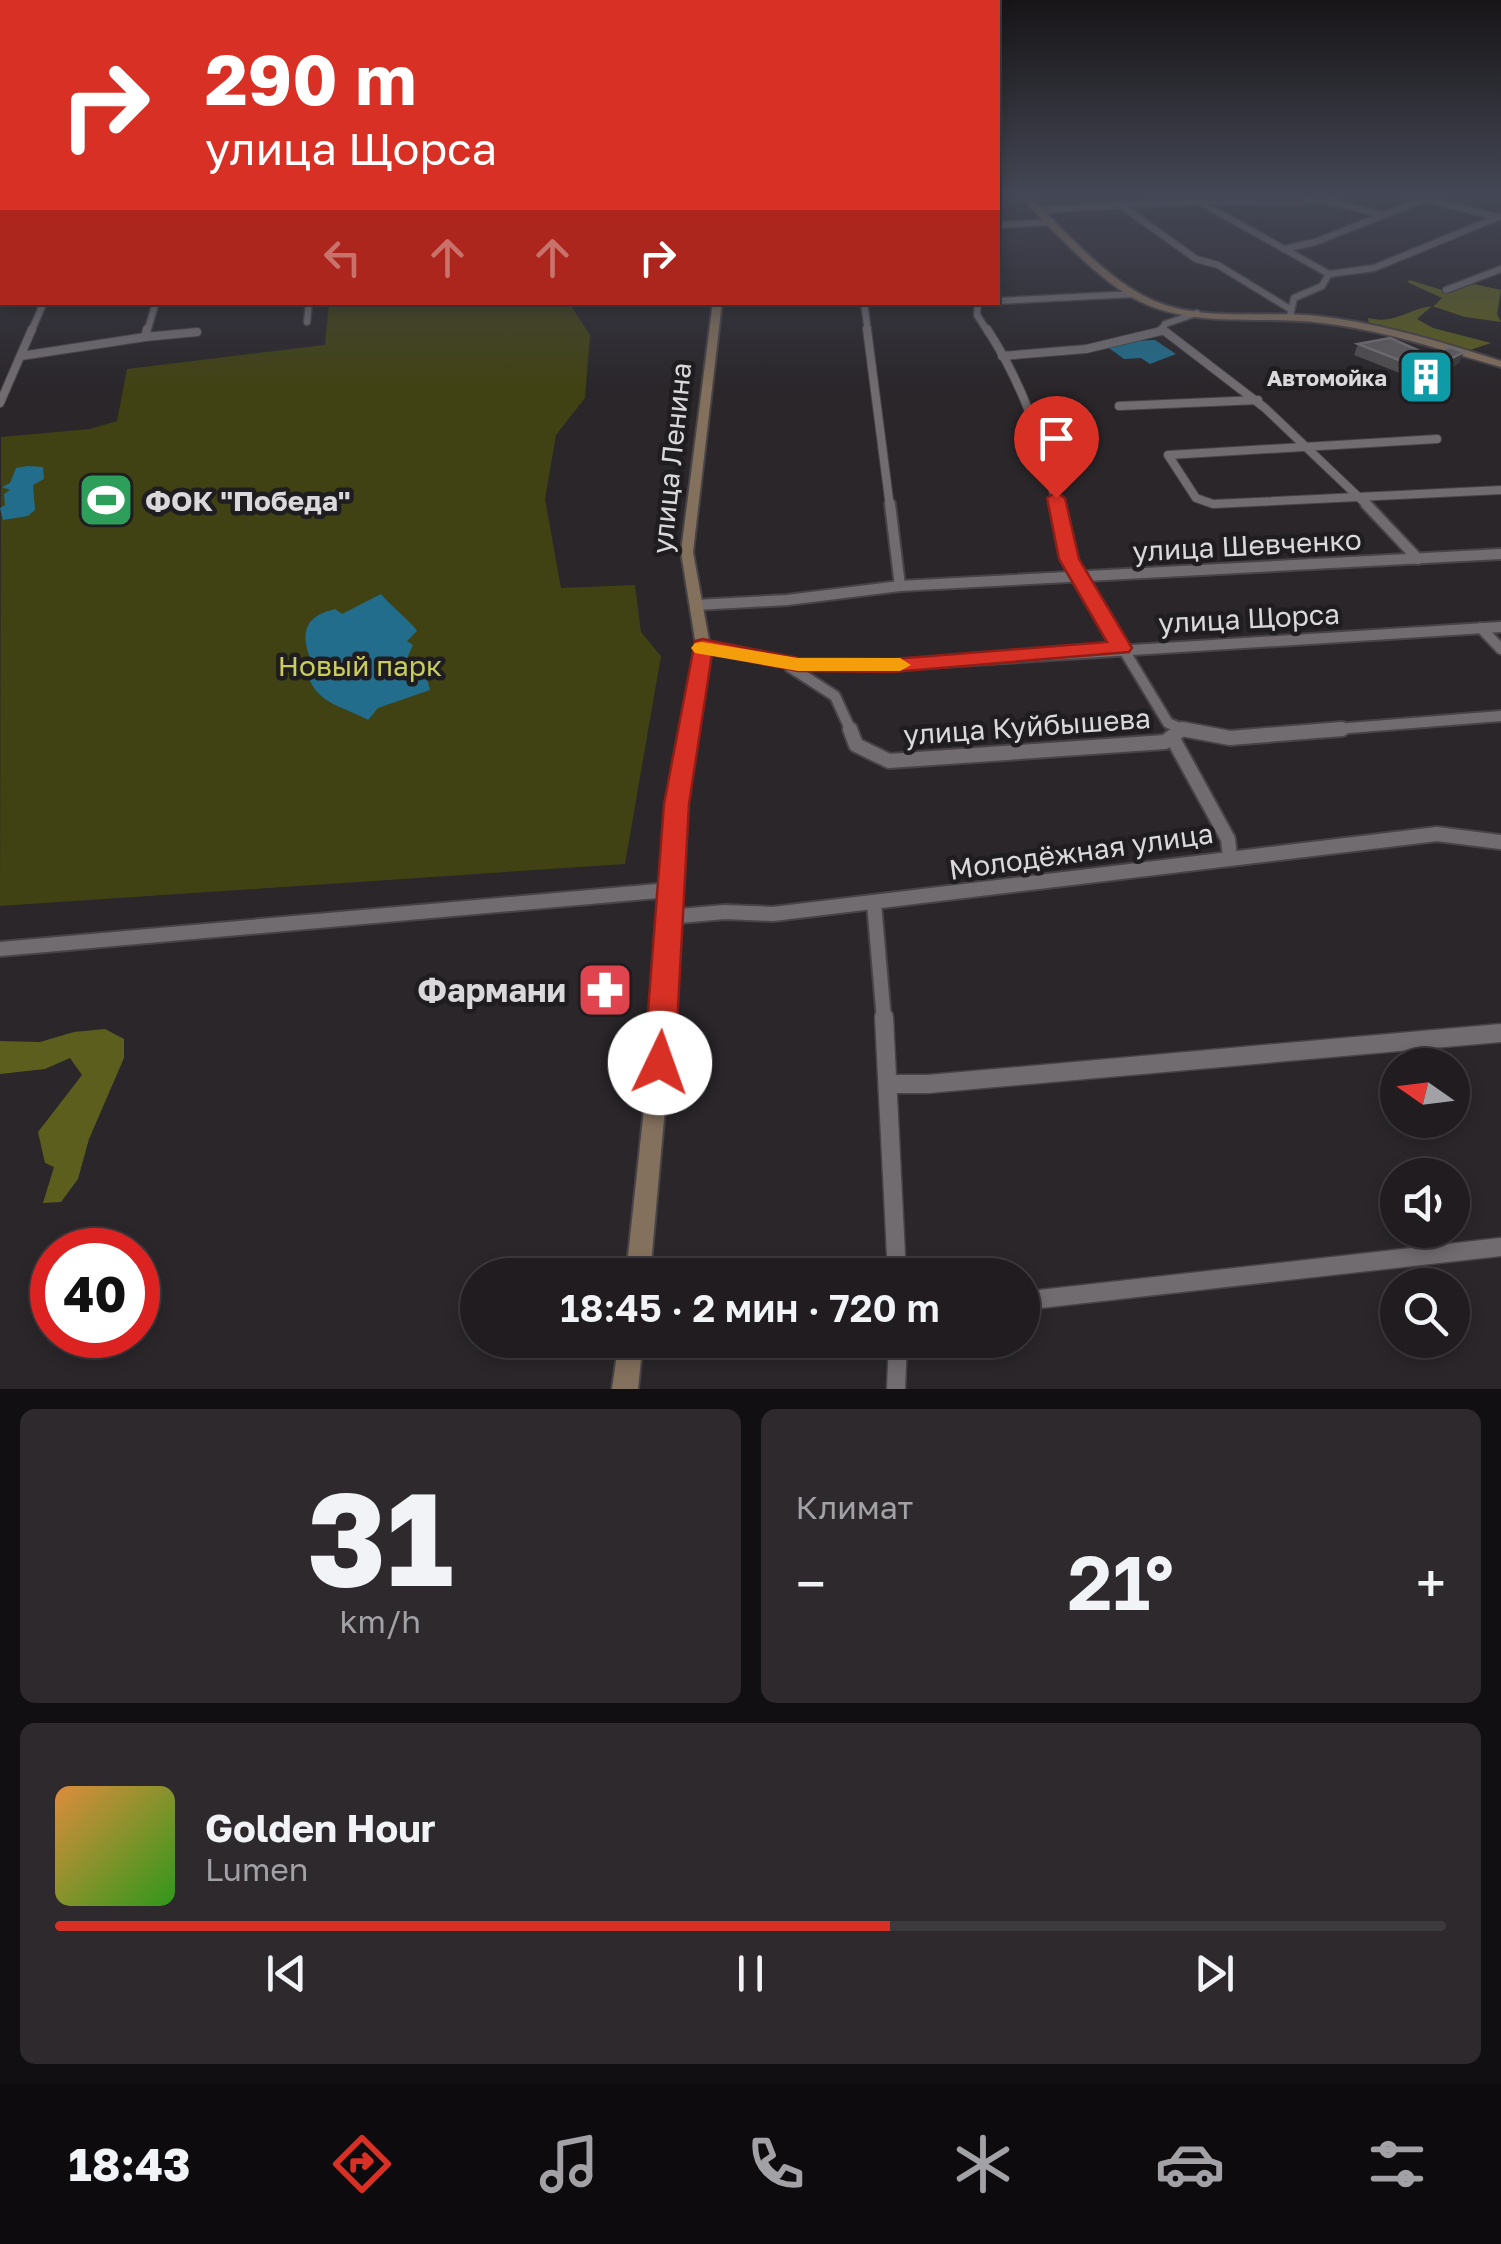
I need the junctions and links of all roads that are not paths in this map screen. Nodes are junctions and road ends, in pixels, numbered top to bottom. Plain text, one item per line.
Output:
1 (1094, 259) edge
2 (1196, 259) edge
3 (1303, 259) edge
4 (1397, 259) edge
5 (1501, 269) edge
6 (1329, 274) junction
7 (1446, 290) dead end
8 (1134, 294) junction
9 (1000, 302) edge
10 (43, 305) edge
11 (155, 305) edge
12 (309, 305) edge
13 (718, 305) edge
14 (864, 305) edge
15 (986, 305) edge
16 (1197, 313) junction
17 (1290, 313) junction
18 (307, 322) dead end
19 (1160, 331) junction
20 (196, 332) dead end
21 (145, 337) junction
22 (21, 356) junction
23 (1002, 356) junction
24 (1501, 364) edge
25 (13, 374) junction
26 (0, 375) edge
27 (1258, 400) junction
28 (0, 404) edge
29 (1119, 406) dead end
30 (1437, 439) dead end
31 (1304, 444) junction
32 (1501, 490) edge
33 (1360, 497) junction
34 (1501, 554) edge
35 (1418, 559) junction
36 (1079, 576) junction
37 (900, 586) junction
38 (696, 605) junction
39 (1501, 627) edge
40 (1481, 628) junction
41 (703, 646) junction
42 (1121, 648) junction
43 (1501, 649) edge
44 (778, 661) junction
45 (1501, 716) edge
46 (1177, 733) junction
47 (1501, 842) edge
48 (1230, 857) junction
49 (669, 890) junction
50 (874, 904) junction
51 (668, 916) junction
52 (0, 949) edge
53 (1501, 1034) edge
54 (890, 1084) junction
55 (1501, 1247) edge
56 (640, 1258) edge
57 (896, 1258) edge
58 (1040, 1299) edge
59 (629, 1358) edge
60 (897, 1358) edge
61 (625, 1389) edge
62 (896, 1389) edge

1 - 8 street
2 - 17 street
3 - 6 street
4 - 6 street
5 - 7 street
6 - 17 street
8 - 9 street
8 - 16 street
10 - 22 street
11 - 21 street
12 - 18 street
13 - 38 street, улица Ленина
14 - 37 street
15 - 23 street
16 - 17 street
16 - 19 street
17 - 24 street
19 - 23 street
19 - 27 street
20 - 21 street
21 - 22 street
22 - 25 street
23 - 36 street
25 - 26 street
25 - 28 street
27 - 29 street
27 - 31 street
30 - 31 street
31 - 33 street
31 - 33 street
32 - 33 street
33 - 35 street
34 - 35 street, улица Шевченко
35 - 36 street, улица Шевченко
36 - 37 street, улица Шевченко
36 - 42 street
37 - 38 street, улица Шевченко
38 - 41 street, улица Ленина
39 - 40 street, улица Щорса
40 - 42 street, улица Щорса
40 - 43 street
41 - 44 street, улица Щорса
41 - 49 street, улица Ленина
42 - 44 street, улица Щорса
42 - 46 street
44 - 46 street, улица Куйбышева
45 - 46 street, улица Куйбышева
46 - 48 street
47 - 48 street, Молодёжная улица
48 - 50 street, Молодёжная улица
49 - 51 street, улица Ленина
49 - 52 street
50 - 51 street, Молодёжная улица
50 - 54 street
51 - 56 street, улица Ленина
53 - 54 street
54 - 57 street
55 - 58 street
59 - 61 street
60 - 62 street

